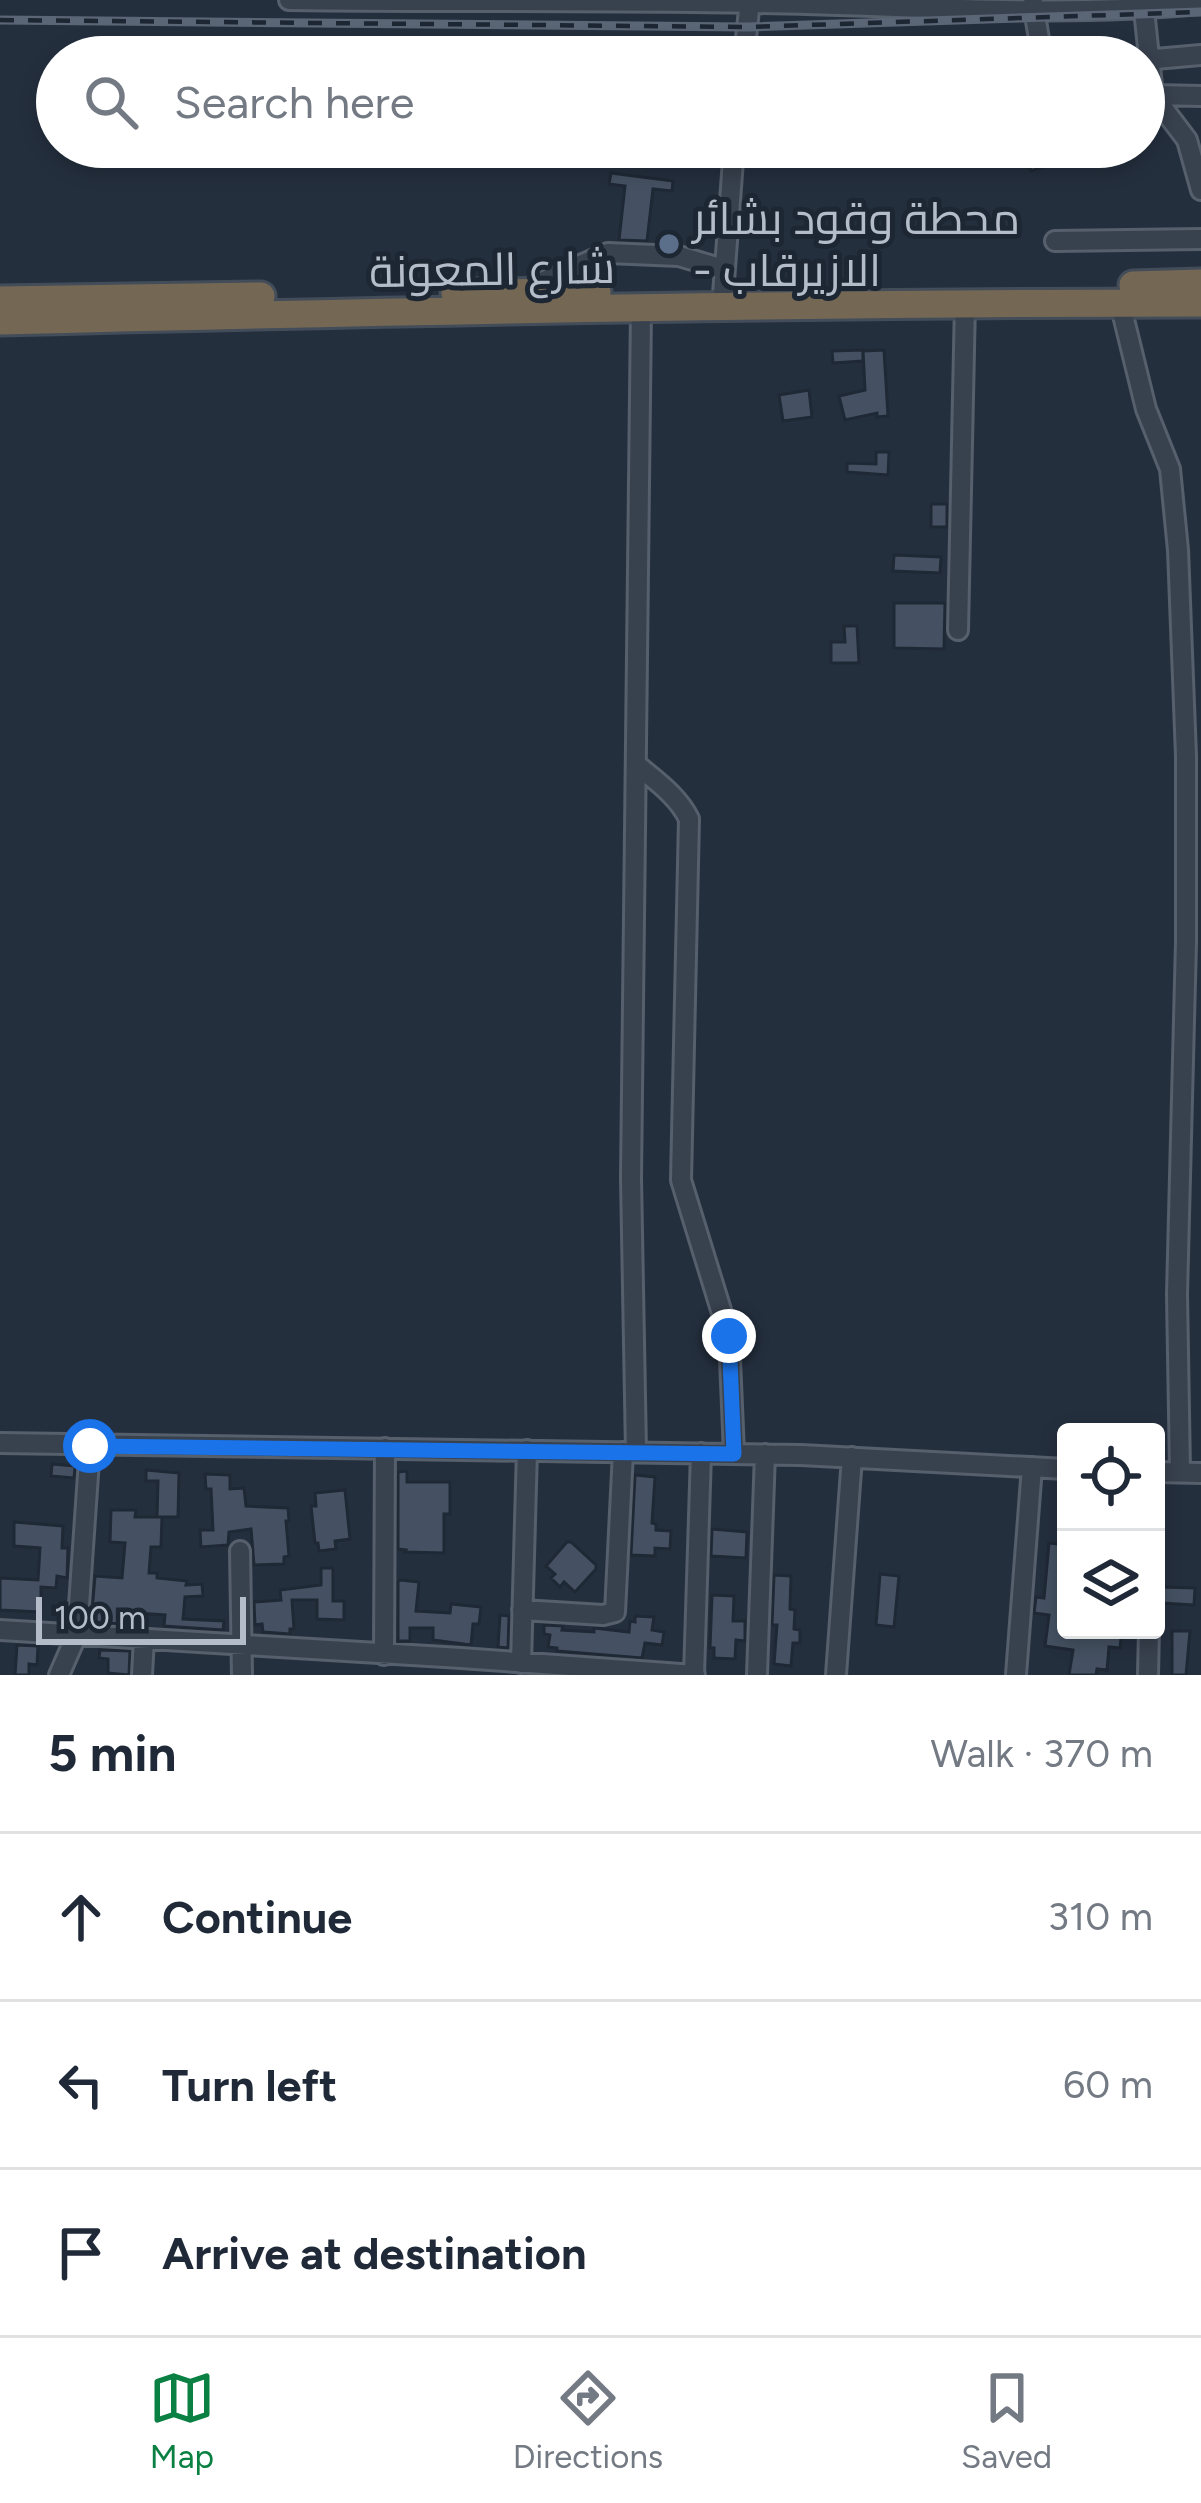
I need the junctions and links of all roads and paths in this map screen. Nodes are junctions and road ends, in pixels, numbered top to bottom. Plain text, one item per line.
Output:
1 (289, 0) edge
2 (441, 1) edge
3 (559, 1) edge
4 (695, 1) edge
5 (750, 1) edge
6 (890, 3) edge
7 (1201, 4) edge
8 (1033, 5) edge
9 (1143, 5) edge
10 (746, 36) edge
11 (1038, 36) edge
12 (1145, 36) edge
13 (1201, 55) edge
14 (1165, 58) edge
15 (1165, 95) edge
16 (1201, 96) edge
17 (1165, 110) edge
18 (732, 168) edge
19 (1201, 190) edge
20 (1201, 239) edge
21 (1055, 241) dead end
22 (1201, 283) edge
23 (722, 289) junction
24 (518, 292) junction
25 (0, 300) edge
26 (965, 303) junction
27 (1120, 303) junction
28 (1201, 303) edge
29 (641, 309) junction
30 (0, 321) edge
31 (1201, 546) edge
32 (1178, 550) junction
33 (958, 630) dead end
34 (637, 765) junction
35 (0, 1443) edge
36 (90, 1446) junction
37 (385, 1448) junction
38 (527, 1450) junction
39 (629, 1452) junction
40 (701, 1453) junction
41 (734, 1454) junction
42 (765, 1454) junction
43 (852, 1456) junction
44 (1032, 1467) junction
45 (1057, 1468) edge
46 (1165, 1472) edge
47 (1180, 1472) junction
48 (1201, 1473) edge
49 (240, 1551) dead end
50 (523, 1610) junction
51 (0, 1630) edge
52 (77, 1634) junction
53 (144, 1638) junction
54 (1149, 1639) edge
55 (243, 1646) junction
56 (350, 1653) junction
57 (384, 1655) junction
58 (521, 1663) junction
59 (460, 1666) edge
60 (568, 1670) edge
61 (58, 1675) edge
62 (142, 1675) edge
63 (242, 1675) edge
64 (349, 1675) edge
65 (695, 1675) edge
66 (758, 1675) edge
67 (836, 1675) edge
68 (1016, 1675) edge
69 (1148, 1675) edge

1 - 2 street
2 - 3 street
3 - 4 street
4 - 5 street
5 - 6 street
5 - 10 street
6 - 8 street
7 - 9 street
8 - 9 street
8 - 11 street
9 - 12 street
13 - 14 street
15 - 16 street
17 - 19 street
18 - 23 street
20 - 21 street
22 - 23 highway, شارع المعونة
23 - 24 highway, شارع المعونة
23 - 24 street
23 - 26 highway, شارع المعونة
23 - 29 highway, شارع المعونة
24 - 25 highway, شارع المعونة
26 - 27 highway, شارع المعونة
26 - 33 street
27 - 28 highway, شارع المعونة
27 - 32 street
29 - 30 highway, شارع المعونة
29 - 34 street
31 - 32 street
32 - 47 street
34 - 39 street
34 - 41 street
35 - 36 street
36 - 37 street
36 - 52 street
37 - 38 street
37 - 57 street
38 - 39 street
38 - 50 street
39 - 40 street
39 - 50 street
40 - 41 street
40 - 65 street
41 - 42 street
42 - 43 street
42 - 66 street
43 - 44 street
43 - 67 street
44 - 45 street
44 - 68 street
46 - 47 street
47 - 48 street
49 - 55 street
50 - 58 street
51 - 52 street
52 - 53 street
52 - 61 street
53 - 55 street
53 - 62 street
54 - 69 street
55 - 56 street
55 - 63 street
56 - 57 street
56 - 64 street
57 - 59 street
58 - 59 street
58 - 60 street
60 - 65 street

